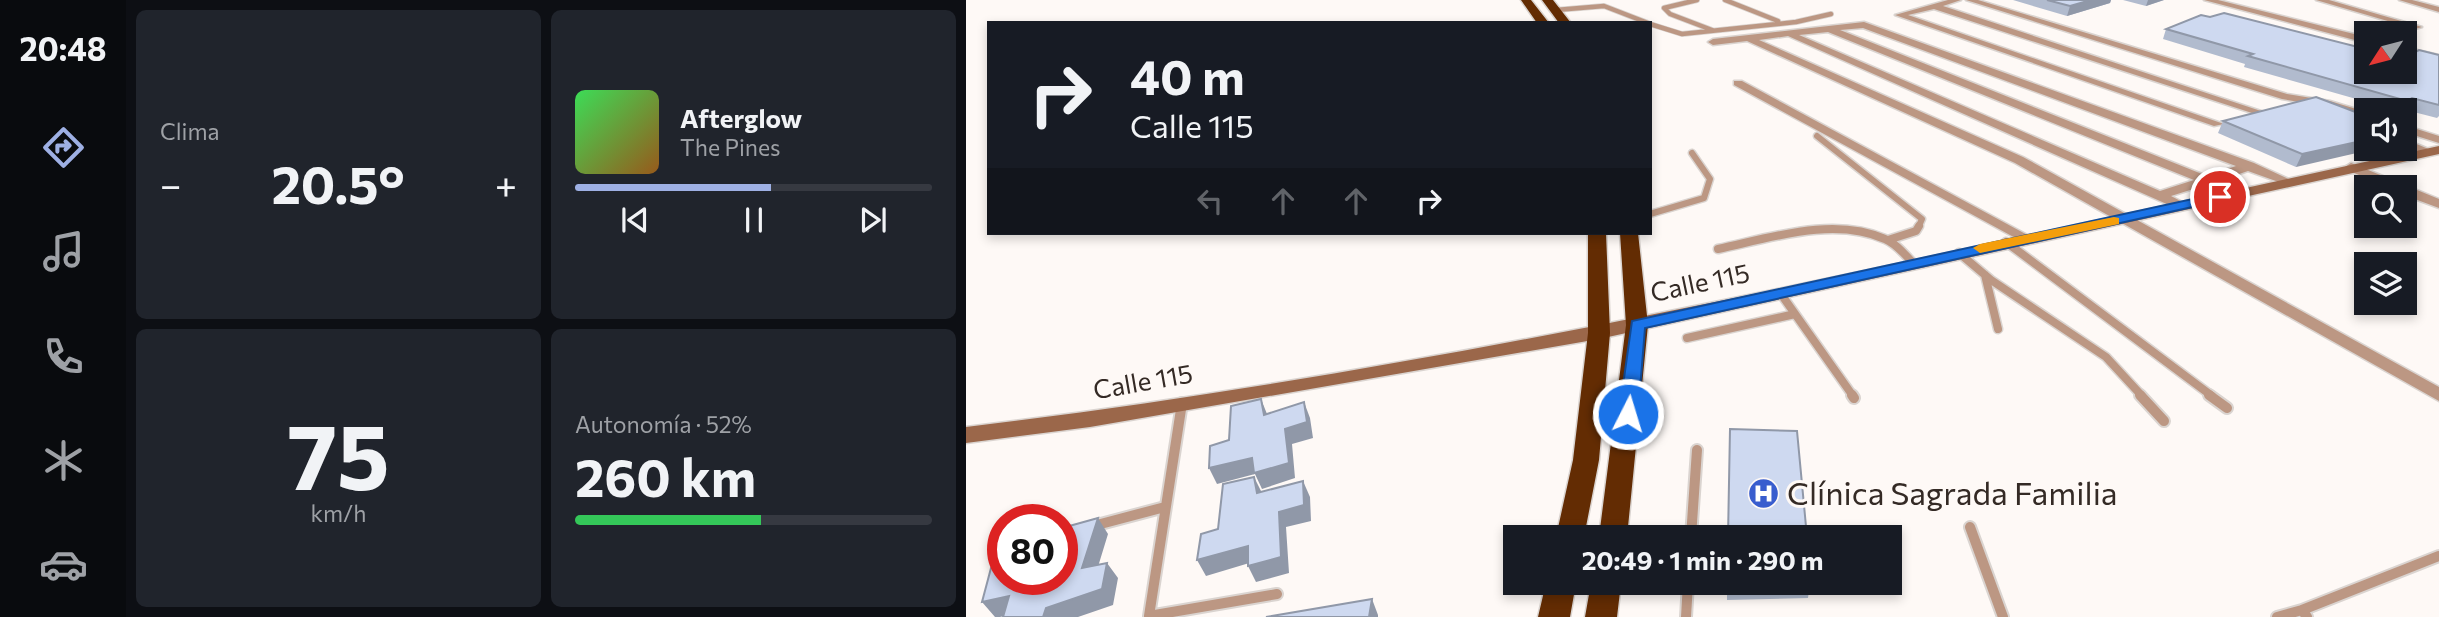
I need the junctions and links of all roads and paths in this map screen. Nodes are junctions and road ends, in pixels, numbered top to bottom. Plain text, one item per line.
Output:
1 (1526, 0) edge
2 (1547, 0) edge
3 (1697, 0) edge
4 (1725, 0) edge
5 (1957, 0) edge
6 (1970, 0) edge
7 (2208, 0) edge
8 (2320, 0) edge
9 (2403, 0) edge
10 (1934, 6) junction
11 (1556, 9) junction
12 (2439, 10) edge
13 (1832, 14) dead end
14 (1542, 21) edge
15 (1564, 21) edge
16 (1645, 21) edge
17 (1780, 22) junction
18 (1652, 24) edge
19 (2418, 27) dead end
20 (1827, 28) junction
21 (1789, 33) junction
22 (1713, 36) junction
23 (2354, 37) edge
24 (1748, 38) junction
25 (2109, 43) junction
26 (2417, 53) edge
27 (2079, 54) junction
28 (2439, 58) edge
29 (2050, 66) junction
30 (1738, 83) dead end
31 (2354, 111) edge
32 (2259, 112) edge
33 (2333, 112) edge
34 (2344, 117) edge
35 (2218, 124) dead end
36 (1817, 136) dead end
37 (2417, 136) edge
38 (2417, 144) edge
39 (2435, 147) edge
40 (1692, 153) dead end
41 (2250, 166) junction
42 (2350, 167) junction
43 (2369, 175) edge
44 (2207, 179) junction
45 (2287, 181) junction
46 (2238, 193) junction
47 (2161, 195) junction
48 (2417, 195) edge
49 (2439, 204) edge
50 (2183, 205) junction
51 (1652, 213) edge
52 (2126, 219) junction
53 (1597, 235) edge
54 (1629, 235) edge
55 (2025, 238) junction
56 (1888, 240) junction
57 (2006, 242) junction
58 (1717, 248) dead end
59 (1959, 253) junction
60 (1914, 264) junction
61 (1985, 275) junction
62 (1781, 294) junction
63 (1795, 313) junction
64 (1637, 325) junction
65 (1998, 329) dead end
66 (1599, 333) junction
67 (1688, 338) dead end
68 (2439, 395) edge
69 (1854, 398) dead end
70 (1182, 403) junction
71 (2227, 408) dead end
72 (2164, 421) dead end
73 (966, 435) edge
74 (1696, 450) dead end
75 (1164, 507) junction
76 (1572, 525) edge
77 (1614, 525) edge
78 (1692, 525) edge
79 (1970, 527) dead end
80 (1078, 529) edge
81 (2439, 556) edge
82 (1277, 594) dead end
83 (1559, 595) edge
84 (1604, 595) edge
85 (1687, 595) edge
86 (2304, 614) edge
87 (1554, 617) edge
88 (1601, 617) edge
89 (1686, 617) edge
90 (2003, 617) edge
91 (2277, 617) edge

1 - 14 highway
2 - 11 highway
3 - 22 lane
4 - 17 lane
5 - 10 street
6 - 25 street
7 - 23 street
8 - 19 street
9 - 12 street
10 - 27 street
10 - 29 street
11 - 15 highway
11 - 16 lane
13 - 17 lane
17 - 22 lane
18 - 22 lane
20 - 21 street
20 - 41 street
20 - 44 street
21 - 24 street
21 - 47 street
22 - 24 street
24 - 52 street
25 - 27 street
25 - 31 street
26 - 28 street
27 - 29 street
27 - 32 street
29 - 35 street
30 - 55 street
33 - 34 lane
36 - 56 lane
37 - 39 street
38 - 39 lane
39 - 42 street, Calle 115
40 - 51 lane
41 - 44 street
41 - 45 street
42 - 43 street
42 - 45 street, Calle 115
44 - 46 street
44 - 47 street
45 - 46 street, Calle 115
46 - 50 street, Calle 115
47 - 50 street
48 - 49 street
50 - 52 street, Calle 115
52 - 55 street, Calle 115
52 - 68 street
53 - 66 highway
54 - 64 highway
55 - 57 street, Calle 115
56 - 58 lane
56 - 60 lane
57 - 59 street, Calle 115
57 - 71 lane
59 - 60 street, Calle 115
59 - 61 lane
60 - 62 street, Calle 115
61 - 65 lane
61 - 72 lane
62 - 63 lane
62 - 64 street, Calle 115
63 - 67 lane
63 - 69 lane
64 - 66 street, Calle 115
64 - 77 highway
66 - 70 street, Calle 115
66 - 76 highway
70 - 73 street, Calle 115
70 - 75 lane
74 - 78 lane
75 - 80 lane
75 - 82 lane
79 - 90 lane
81 - 86 lane
83 - 87 highway
84 - 88 highway
85 - 89 lane
86 - 91 lane

